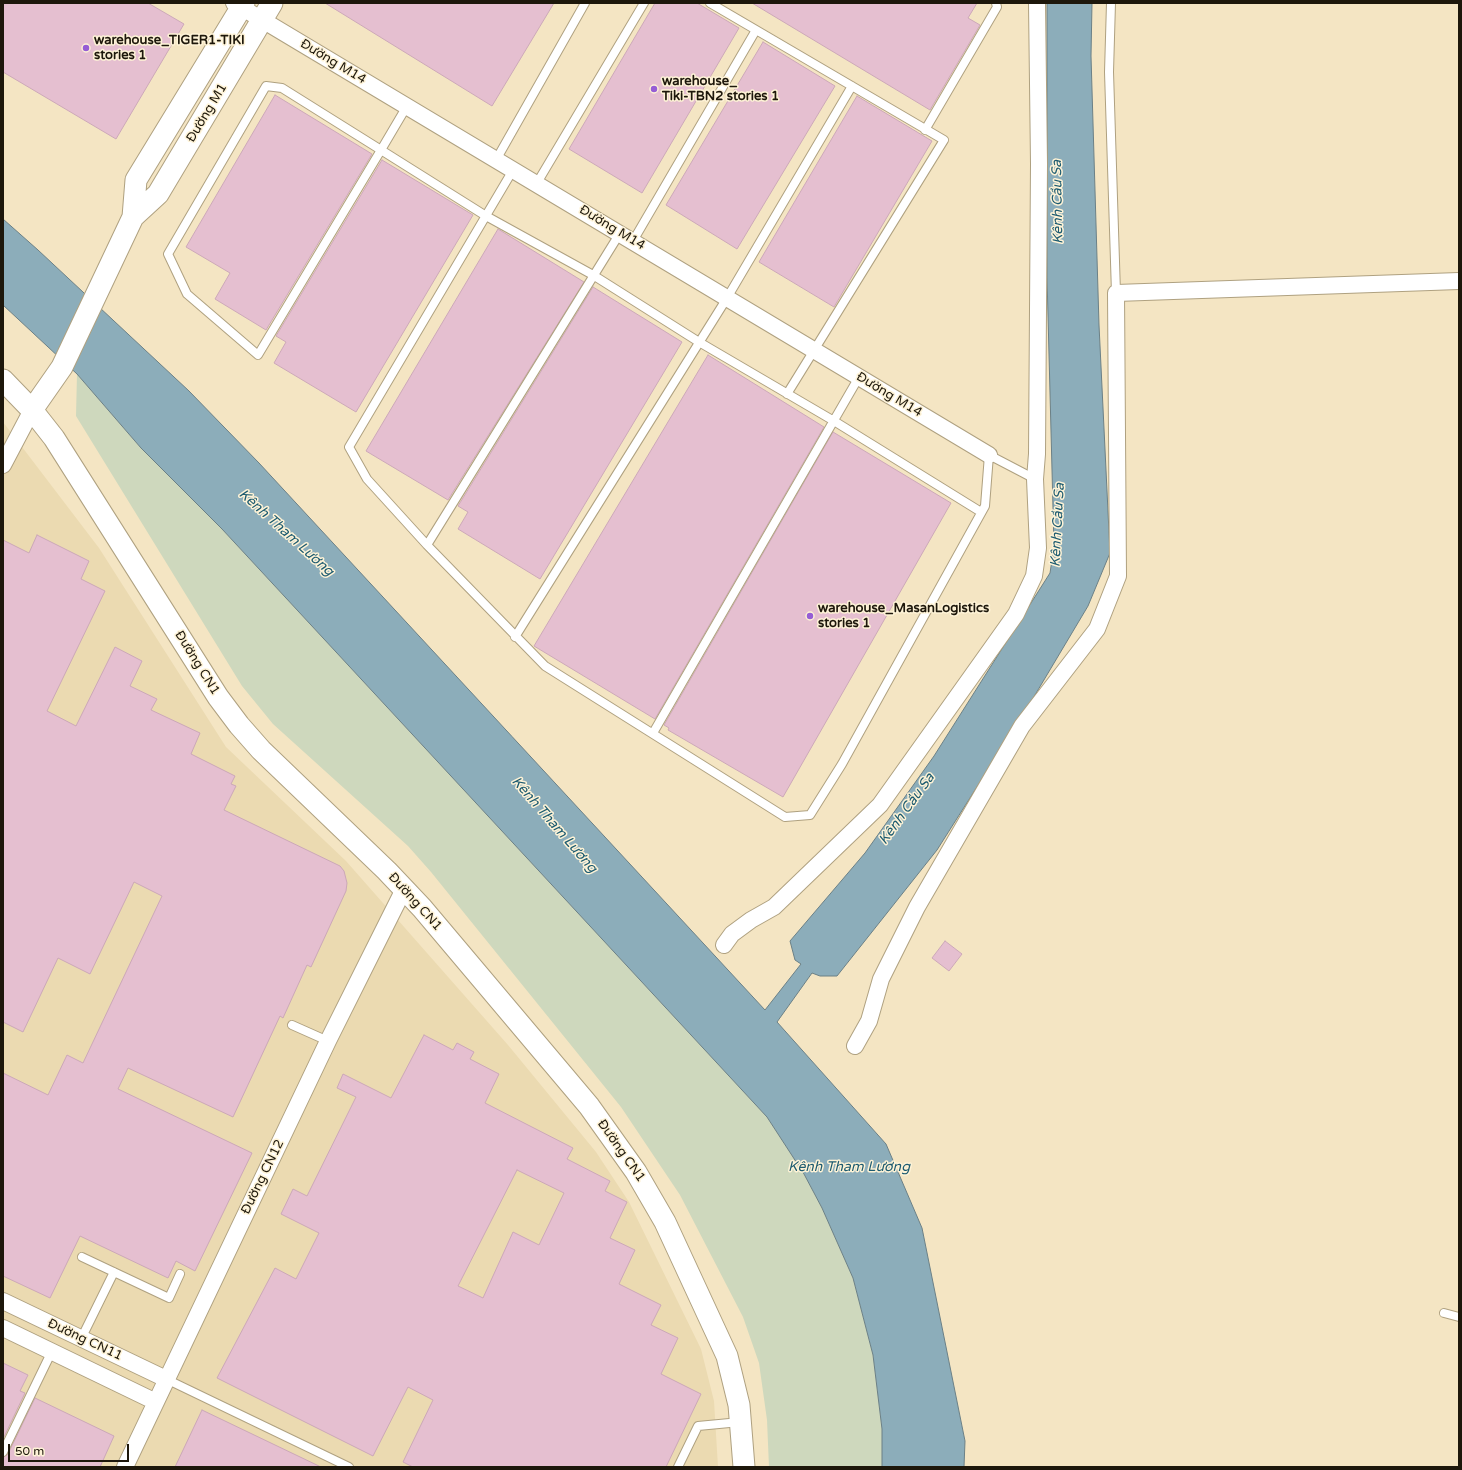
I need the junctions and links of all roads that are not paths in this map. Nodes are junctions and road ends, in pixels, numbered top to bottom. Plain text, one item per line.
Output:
1 (584, 3) edge
2 (644, 3) edge
3 (710, 3) edge
4 (996, 3) edge
5 (1037, 3) edge
6 (1111, 3) edge
7 (240, 5) edge
8 (267, 11) edge
9 (756, 30) junction
10 (852, 86) junction
11 (407, 106) junction
12 (925, 130) junction
13 (381, 150) junction
14 (496, 160) junction
15 (513, 170) junction
16 (537, 183) junction
17 (486, 216) junction
18 (133, 217) junction
19 (620, 233) junction
20 (633, 241) junction
21 (593, 275) junction
22 (1459, 281) edge
23 (1116, 293) junction
24 (727, 298) junction
25 (699, 342) junction
26 (815, 350) junction
27 (859, 377) junction
28 (3, 380) edge
29 (787, 394) junction
30 (32, 410) junction
31 (834, 421) junction
32 (989, 455) junction
33 (3, 465) edge
34 (1035, 479) junction
35 (982, 512) junction
36 (427, 545) junction
37 (515, 637) junction
38 (653, 733) junction
39 (404, 889) junction
40 (724, 945) dead end
41 (292, 1025) dead end
42 (328, 1041) junction
43 (854, 1046) dead end
44 (82, 1257) dead end
45 (114, 1272) junction
46 (180, 1274) dead end
47 (3, 1302) edge
48 (1444, 1313) dead end
49 (1459, 1317) edge
50 (3, 1328) edge
51 (81, 1339) junction
52 (52, 1351) junction
53 (166, 1379) junction
54 (156, 1402) junction
55 (741, 1422) junction
56 (3, 1452) edge
57 (125, 1467) edge
58 (349, 1467) edge
59 (678, 1467) edge
60 (744, 1467) edge

1 - 14 lane
2 - 16 lane
3 - 9 lane
4 - 12 lane
5 - 34 street
6 - 23 lane
7 - 8 street, Đường M14
7 - 18 street, Đường M1
8 - 11 street, Đường M14
8 - 18 street, Đường M1
9 - 10 lane
9 - 20 lane
10 - 12 lane
10 - 24 lane
11 - 13 lane
11 - 14 street, Đường M14
12 - 26 lane
13 - 13 lane
13 - 17 lane
14 - 15 street, Đường M14
15 - 16 street, Đường M14
15 - 17 lane
16 - 19 street, Đường M14
17 - 21 lane
17 - 36 lane
18 - 30 street, Đường M1
19 - 20 street, Đường M14
19 - 21 lane
20 - 24 street, Đường M14
21 - 25 lane
21 - 36 lane
22 - 23 street
23 - 43 street
24 - 25 lane
24 - 26 street, Đường M14
25 - 29 lane
25 - 37 lane
26 - 27 street, Đường M14
26 - 29 lane
27 - 31 lane
27 - 32 street, Đường M14
28 - 30 street, Đường CN1
29 - 31 lane
30 - 33 street
30 - 39 street, Đường CN1
31 - 35 lane
31 - 38 lane
32 - 34 lane
32 - 35 lane
34 - 40 street
35 - 38 lane
36 - 37 lane
37 - 38 lane
39 - 42 street, Đường CN12
39 - 55 street, Đường CN1
41 - 42 lane
42 - 53 street, Đường CN12
44 - 45 lane
45 - 46 lane
45 - 51 lane
47 - 51 street, Đường CN11
48 - 49 lane
50 - 52 street, Đường CN11
51 - 53 street, Đường CN11
52 - 54 street, Đường CN11
52 - 56 lane
53 - 54 street, Đường CN12
53 - 58 lane
54 - 57 street, Đường CN12
55 - 59 lane
55 - 60 street, Đường CN1

